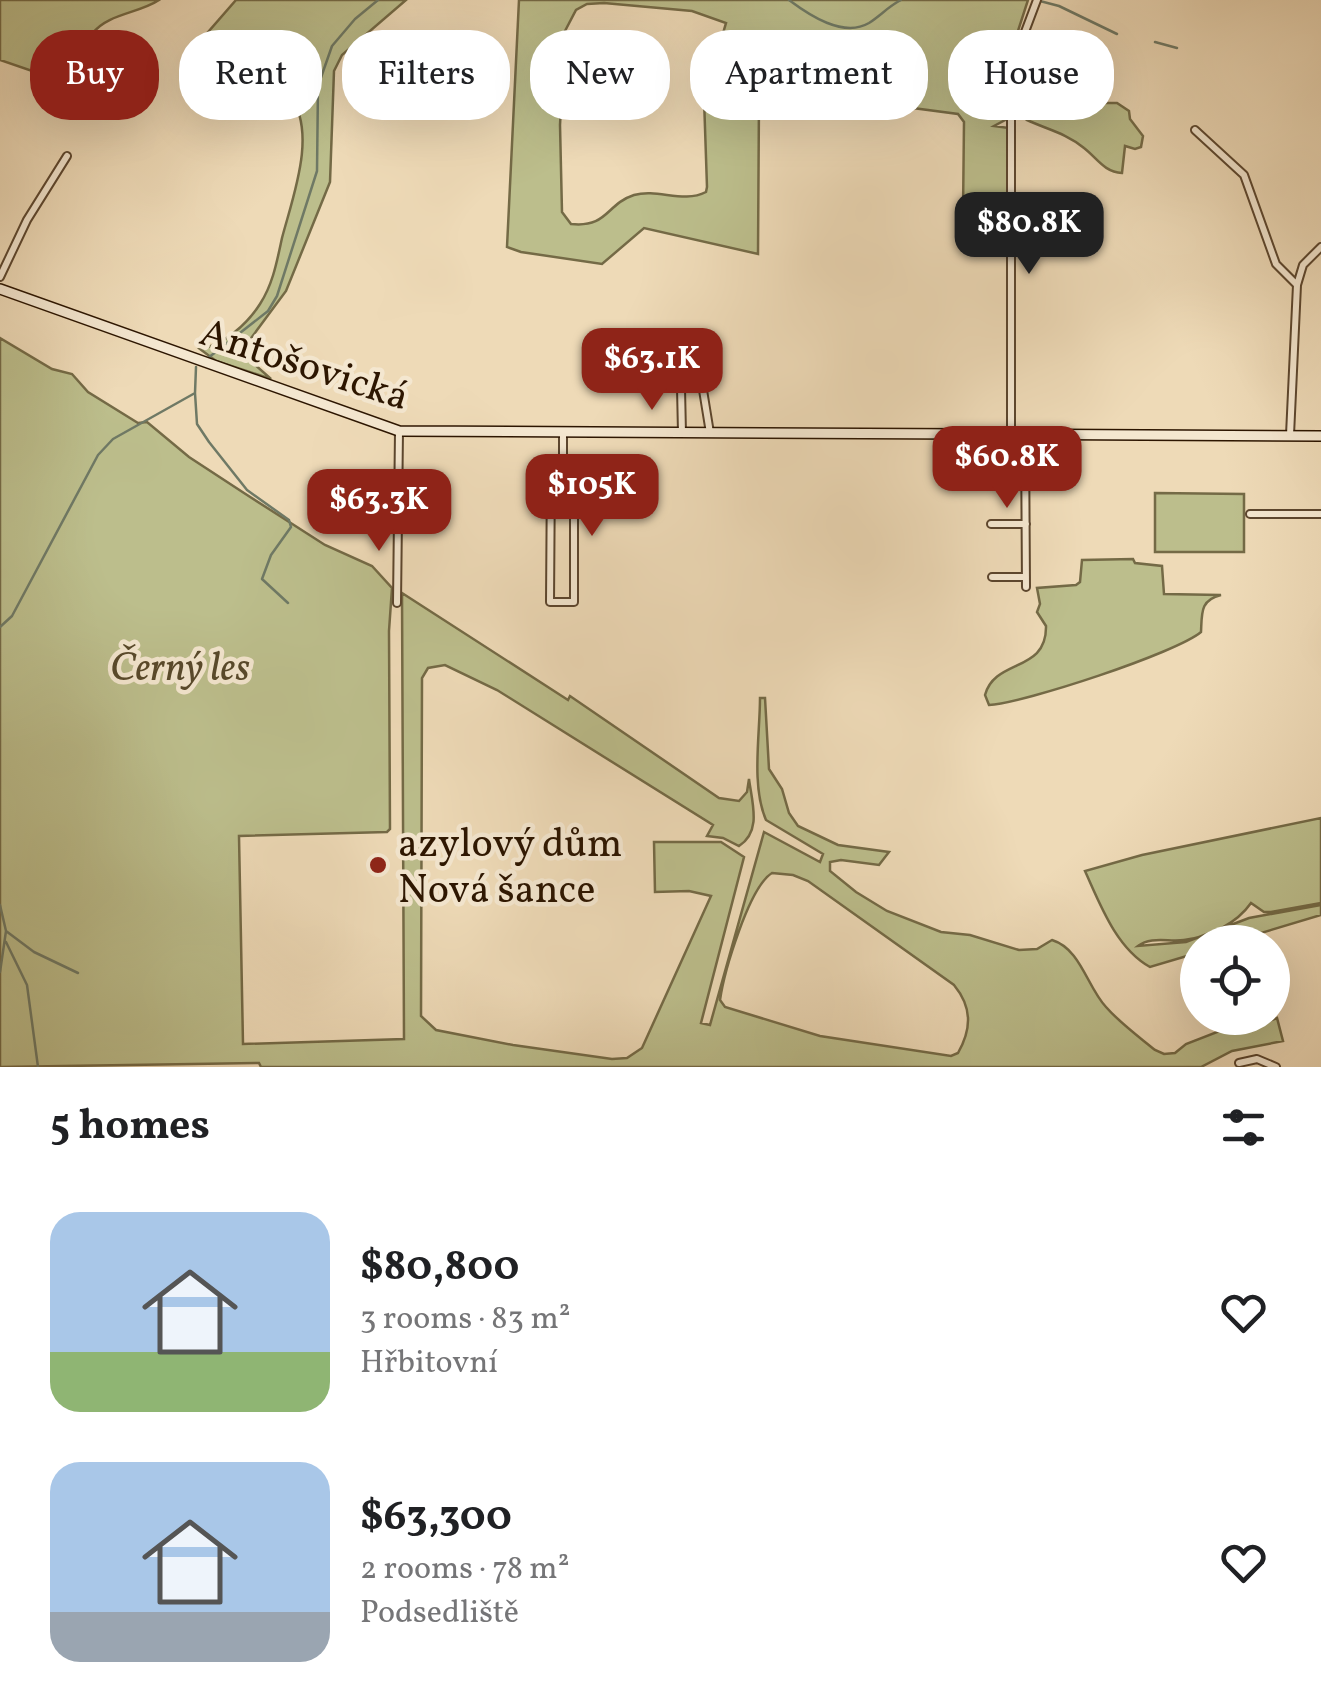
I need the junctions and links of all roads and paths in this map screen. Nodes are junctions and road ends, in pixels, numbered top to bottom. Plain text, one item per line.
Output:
1 (1037, 0) edge
2 (1195, 130) dead end
3 (67, 156) dead end
4 (1321, 248) edge
5 (0, 277) edge
6 (1297, 285) junction
7 (0, 290) edge
8 (399, 431) junction
9 (563, 432) junction
10 (682, 433) junction
11 (710, 433) junction
12 (1011, 434) junction
13 (1025, 434) junction
14 (1290, 436) junction
15 (1321, 436) edge
16 (563, 467) junction
17 (1250, 514) dead end
18 (1321, 514) edge
19 (991, 524) dead end
20 (1026, 524) junction
21 (992, 577) dead end
22 (1026, 577) junction
23 (1026, 587) dead end
24 (398, 603) dead end
25 (1240, 1063) dead end
26 (1276, 1067) edge

1 - 12 street
2 - 6 street
3 - 5 street
4 - 6 street
6 - 14 street
7 - 8 street, Antošovická
8 - 9 street, Antošovická
8 - 24 street
9 - 10 street, Antošovická
9 - 16 street
10 - 11 street, Antošovická
10 - 11 street
11 - 12 street, Antošovická
12 - 13 street, Antošovická
13 - 14 street, Antošovická
13 - 20 street
14 - 15 street, Antošovická
16 - 16 street
17 - 18 street
19 - 20 street
20 - 22 street
21 - 22 street
22 - 23 street
25 - 26 street

